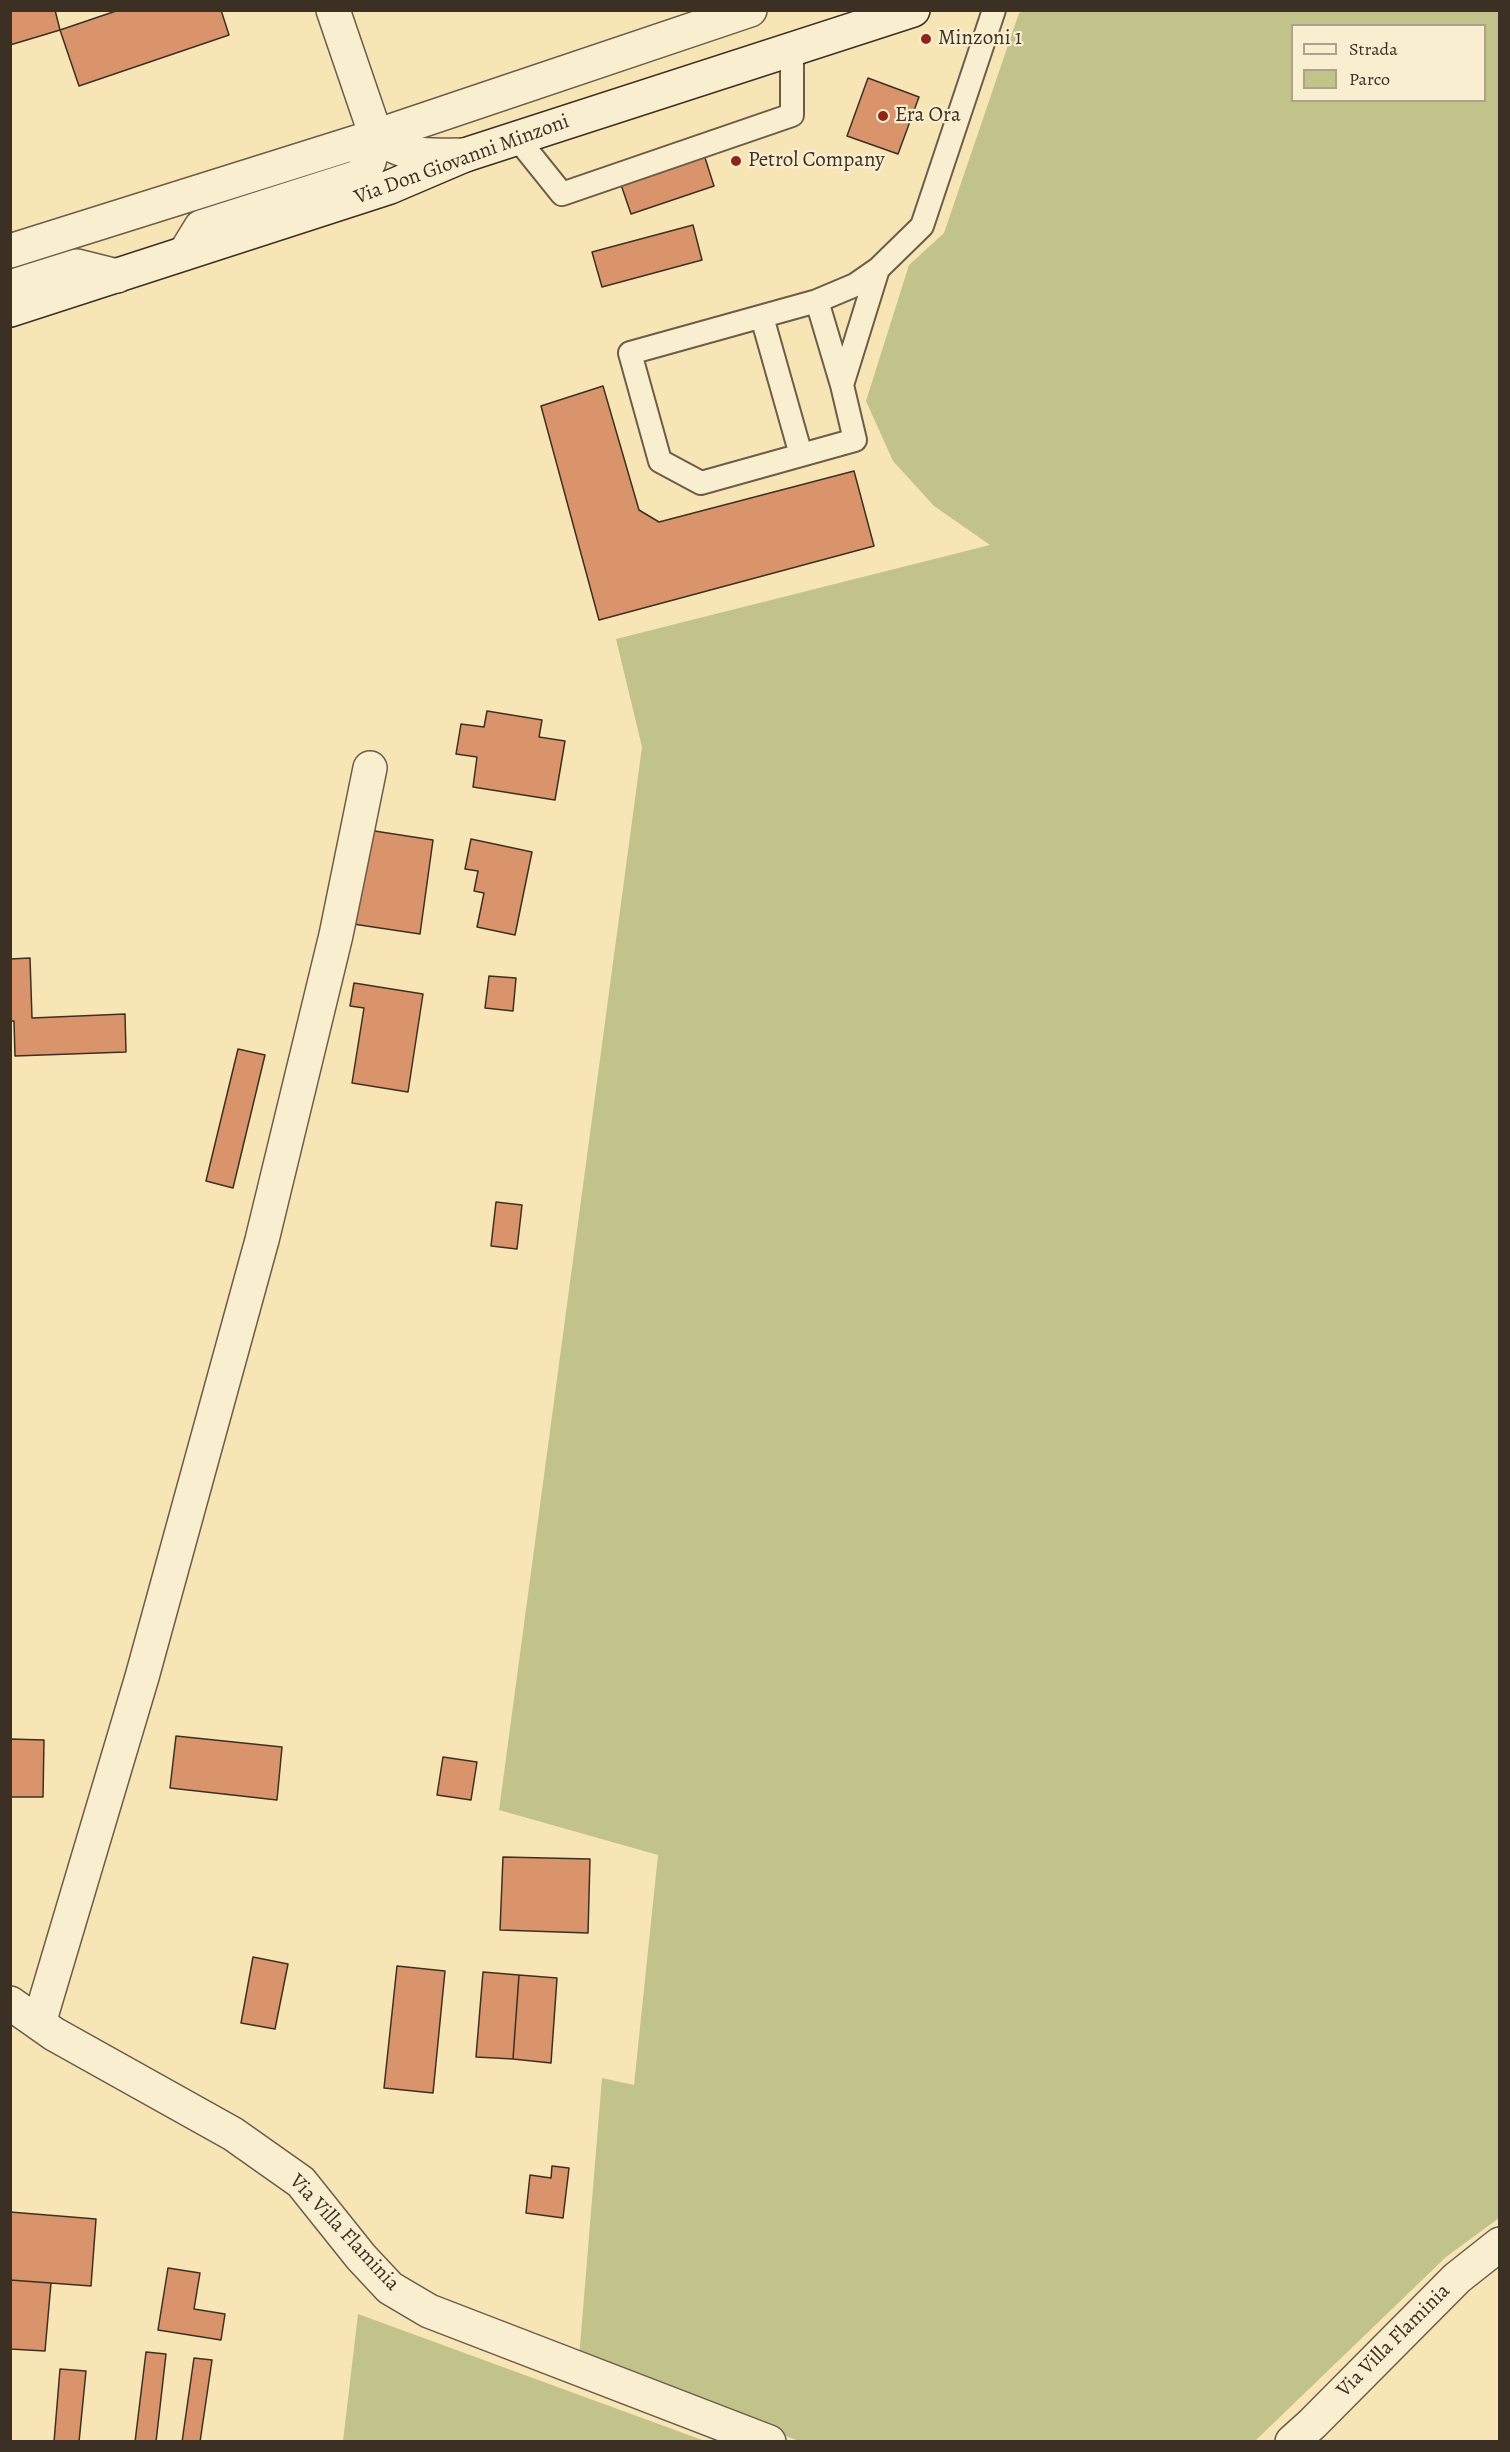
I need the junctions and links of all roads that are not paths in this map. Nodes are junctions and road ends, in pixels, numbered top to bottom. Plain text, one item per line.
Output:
1 (333, 10) edge
2 (750, 10) edge
3 (913, 10) edge
4 (994, 10) edge
5 (792, 50) junction
6 (376, 136) junction
7 (518, 138) junction
8 (465, 155) junction
9 (10, 251) edge
10 (185, 254) junction
11 (878, 269) junction
12 (117, 276) junction
13 (10, 287) edge
14 (817, 301) junction
15 (10, 310) edge
16 (762, 317) junction
17 (842, 385) junction
18 (801, 455) junction
19 (370, 768) dead end
20 (10, 2003) edge
21 (39, 2023) junction
22 (1500, 2244) edge
23 (770, 2442) edge
24 (1292, 2442) edge

1 - 6 street
2 - 6 street
3 - 5 street, Via Don Giovanni Minzoni
4 - 11 lane
5 - 7 street, Via Don Giovanni Minzoni
5 - 7 lane
6 - 8 street
6 - 9 street
6 - 10 street
7 - 8 street, Via Don Giovanni Minzoni
8 - 10 street, Via Don Giovanni Minzoni
10 - 12 street, Via Don Giovanni Minzoni
11 - 14 lane
11 - 17 lane
12 - 13 street
12 - 15 street, Via Don Giovanni Minzoni
14 - 16 lane
14 - 17 lane
16 - 18 lane
16 - 18 lane
17 - 18 lane
19 - 21 street
20 - 21 street, Via Villa Flaminia
21 - 23 street, Via Villa Flaminia
22 - 24 street, Via Villa Flaminia

